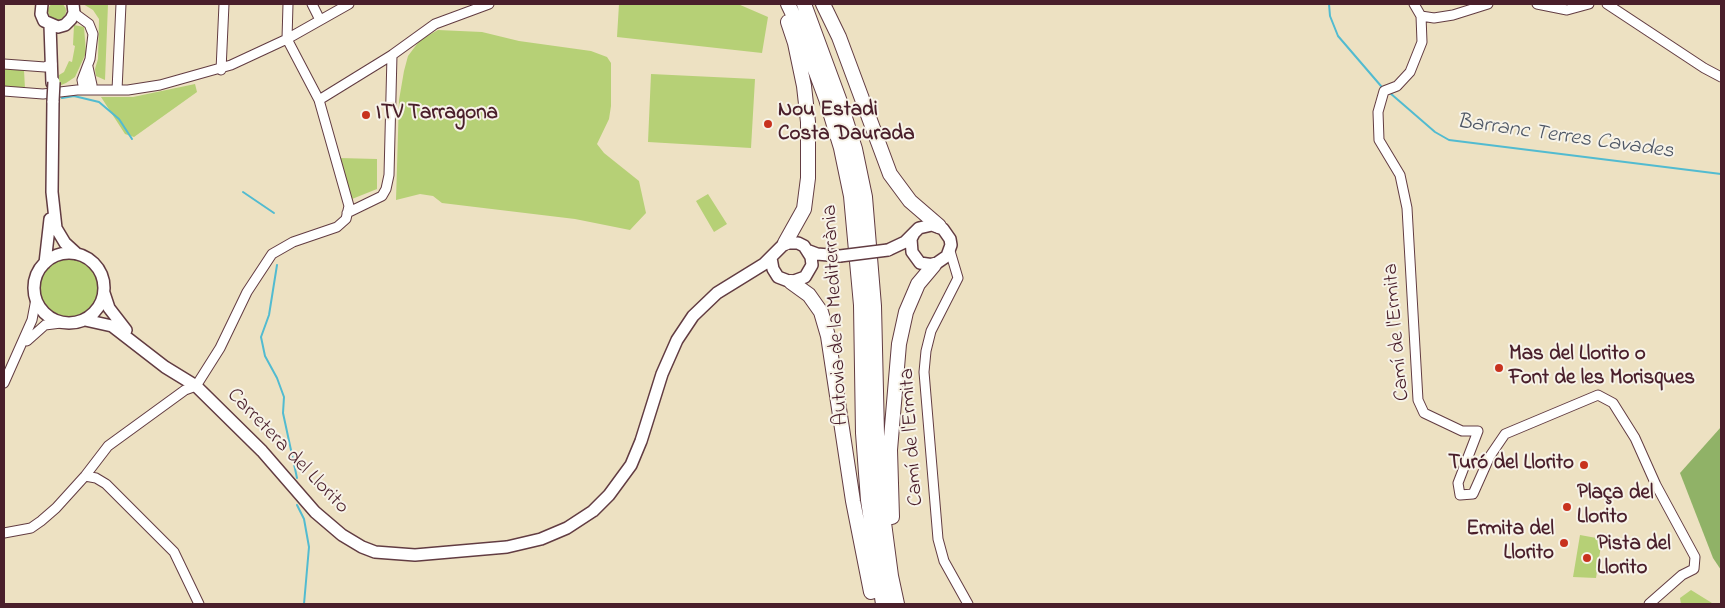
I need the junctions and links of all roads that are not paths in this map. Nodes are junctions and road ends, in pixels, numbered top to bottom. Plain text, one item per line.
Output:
1 (42, 4) edge
2 (121, 4) edge
3 (224, 4) edge
4 (288, 4) edge
5 (312, 4) edge
6 (350, 4) edge
7 (490, 4) edge
8 (782, 4) edge
9 (788, 4) edge
10 (804, 4) edge
11 (823, 4) edge
12 (1414, 4) edge
13 (1488, 4) edge
14 (1536, 4) edge
15 (1589, 4) edge
16 (1607, 4) edge
17 (74, 9) edge
18 (1421, 16) junction
19 (320, 20) junction
20 (50, 25) junction
21 (63, 26) junction
22 (287, 39) junction
23 (392, 55) junction
24 (4, 64) edge
25 (52, 64) junction
26 (221, 70) junction
27 (1721, 77) edge
28 (53, 82) junction
29 (88, 88) junction
30 (117, 90) junction
31 (4, 91) edge
32 (319, 100) junction
33 (52, 192) junction
34 (348, 213) junction
35 (939, 226) junction
36 (914, 234) junction
37 (785, 243) junction
38 (888, 250) junction
39 (808, 251) junction
40 (77, 254) junction
41 (836, 256) junction
42 (771, 258) junction
43 (915, 258) junction
44 (943, 259) junction
45 (45, 263) junction
46 (810, 272) junction
47 (743, 277) junction
48 (778, 277) junction
49 (791, 282) junction
50 (104, 293) junction
51 (36, 299) junction
52 (85, 320) junction
53 (61, 323) junction
54 (29, 338) junction
55 (150, 354) junction
56 (10, 369) junction
57 (4, 383) edge
58 (196, 386) junction
59 (4, 393) edge
60 (85, 476) junction
61 (4, 534) edge
62 (199, 604) edge
63 (874, 604) edge
64 (883, 604) edge
65 (898, 604) edge
66 (968, 604) edge
67 (1649, 604) edge

1 - 20 main road
2 - 30 street
3 - 26 street
4 - 22 street
5 - 19 street
6 - 19 street
7 - 23 street
8 - 37 highway
9 - 64 highway, Autovia de la Mediterrània
10 - 65 highway, Autovia de la Mediterrània
11 - 35 highway
12 - 18 street, Camí de l'Ermita
13 - 18 street
14 - 15 street
16 - 27 street
17 - 21 main road
17 - 29 street
18 - 67 street, Camí de l'Ermita
19 - 22 street
20 - 21 main road
20 - 25 main road
21 - 28 main road
22 - 26 street
22 - 32 street
23 - 32 street
23 - 34 street
24 - 25 street
25 - 28 main road
26 - 30 street
28 - 33 main road, bridge
29 - 30 street
29 - 31 street
32 - 34 street
33 - 40 main road
33 - 45 main road
34 - 58 street
35 - 36 main road
35 - 44 main road
36 - 38 main road
36 - 43 main road
37 - 39 main road
37 - 42 main road
38 - 41 main road, bridge
38 - 43 main road
39 - 41 main road
39 - 46 main road
40 - 45 main road
40 - 50 main road
41 - 46 main road
42 - 47 main road, Carretera del Llorito
42 - 48 main road
43 - 44 main road
44 - 65 highway
44 - 66 street, Camí de l'Ermita
45 - 51 main road
46 - 49 main road
47 - 48 main road, Carretera del Llorito
47 - 58 main road, Carretera del Llorito
48 - 49 main road
49 - 63 highway
50 - 52 main road
50 - 55 main road, Carretera del Llorito
51 - 53 main road
51 - 56 street
52 - 53 main road
52 - 55 main road, Carretera del Llorito
53 - 54 street
54 - 56 street
54 - 59 street
55 - 58 main road, Carretera del Llorito
56 - 57 street
58 - 60 street
60 - 61 street
60 - 62 street

